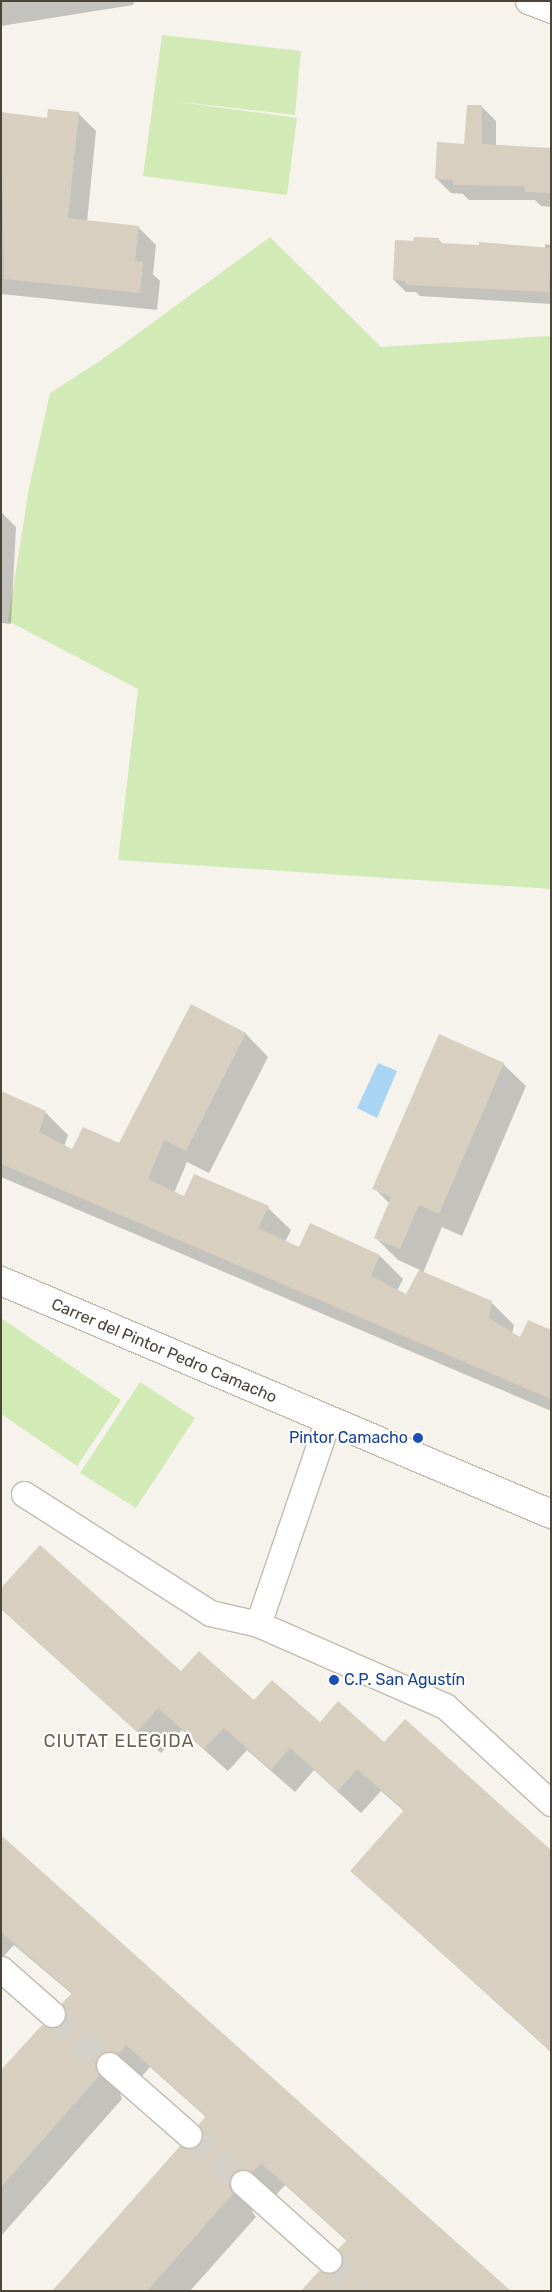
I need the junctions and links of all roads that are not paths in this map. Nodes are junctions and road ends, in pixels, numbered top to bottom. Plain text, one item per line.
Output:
1 (528, 1) edge
2 (551, 10) edge
3 (1, 1281) edge
4 (328, 1422) junction
5 (24, 1494) dead end
6 (551, 1514) edge
7 (258, 1624) junction
8 (551, 1802) edge
9 (1, 1970) edge
10 (52, 2014) tunnel mouth
11 (109, 2065) tunnel mouth
12 (189, 2135) tunnel mouth
13 (243, 2183) tunnel mouth
14 (329, 2260) tunnel mouth

1 - 2 street
3 - 4 street, Carrer del Pintor Pedro Camacho
4 - 6 street, Carrer del Pintor Pedro Camacho
4 - 7 street
5 - 7 street
7 - 8 street
9 - 10 street
11 - 12 street
13 - 14 street

